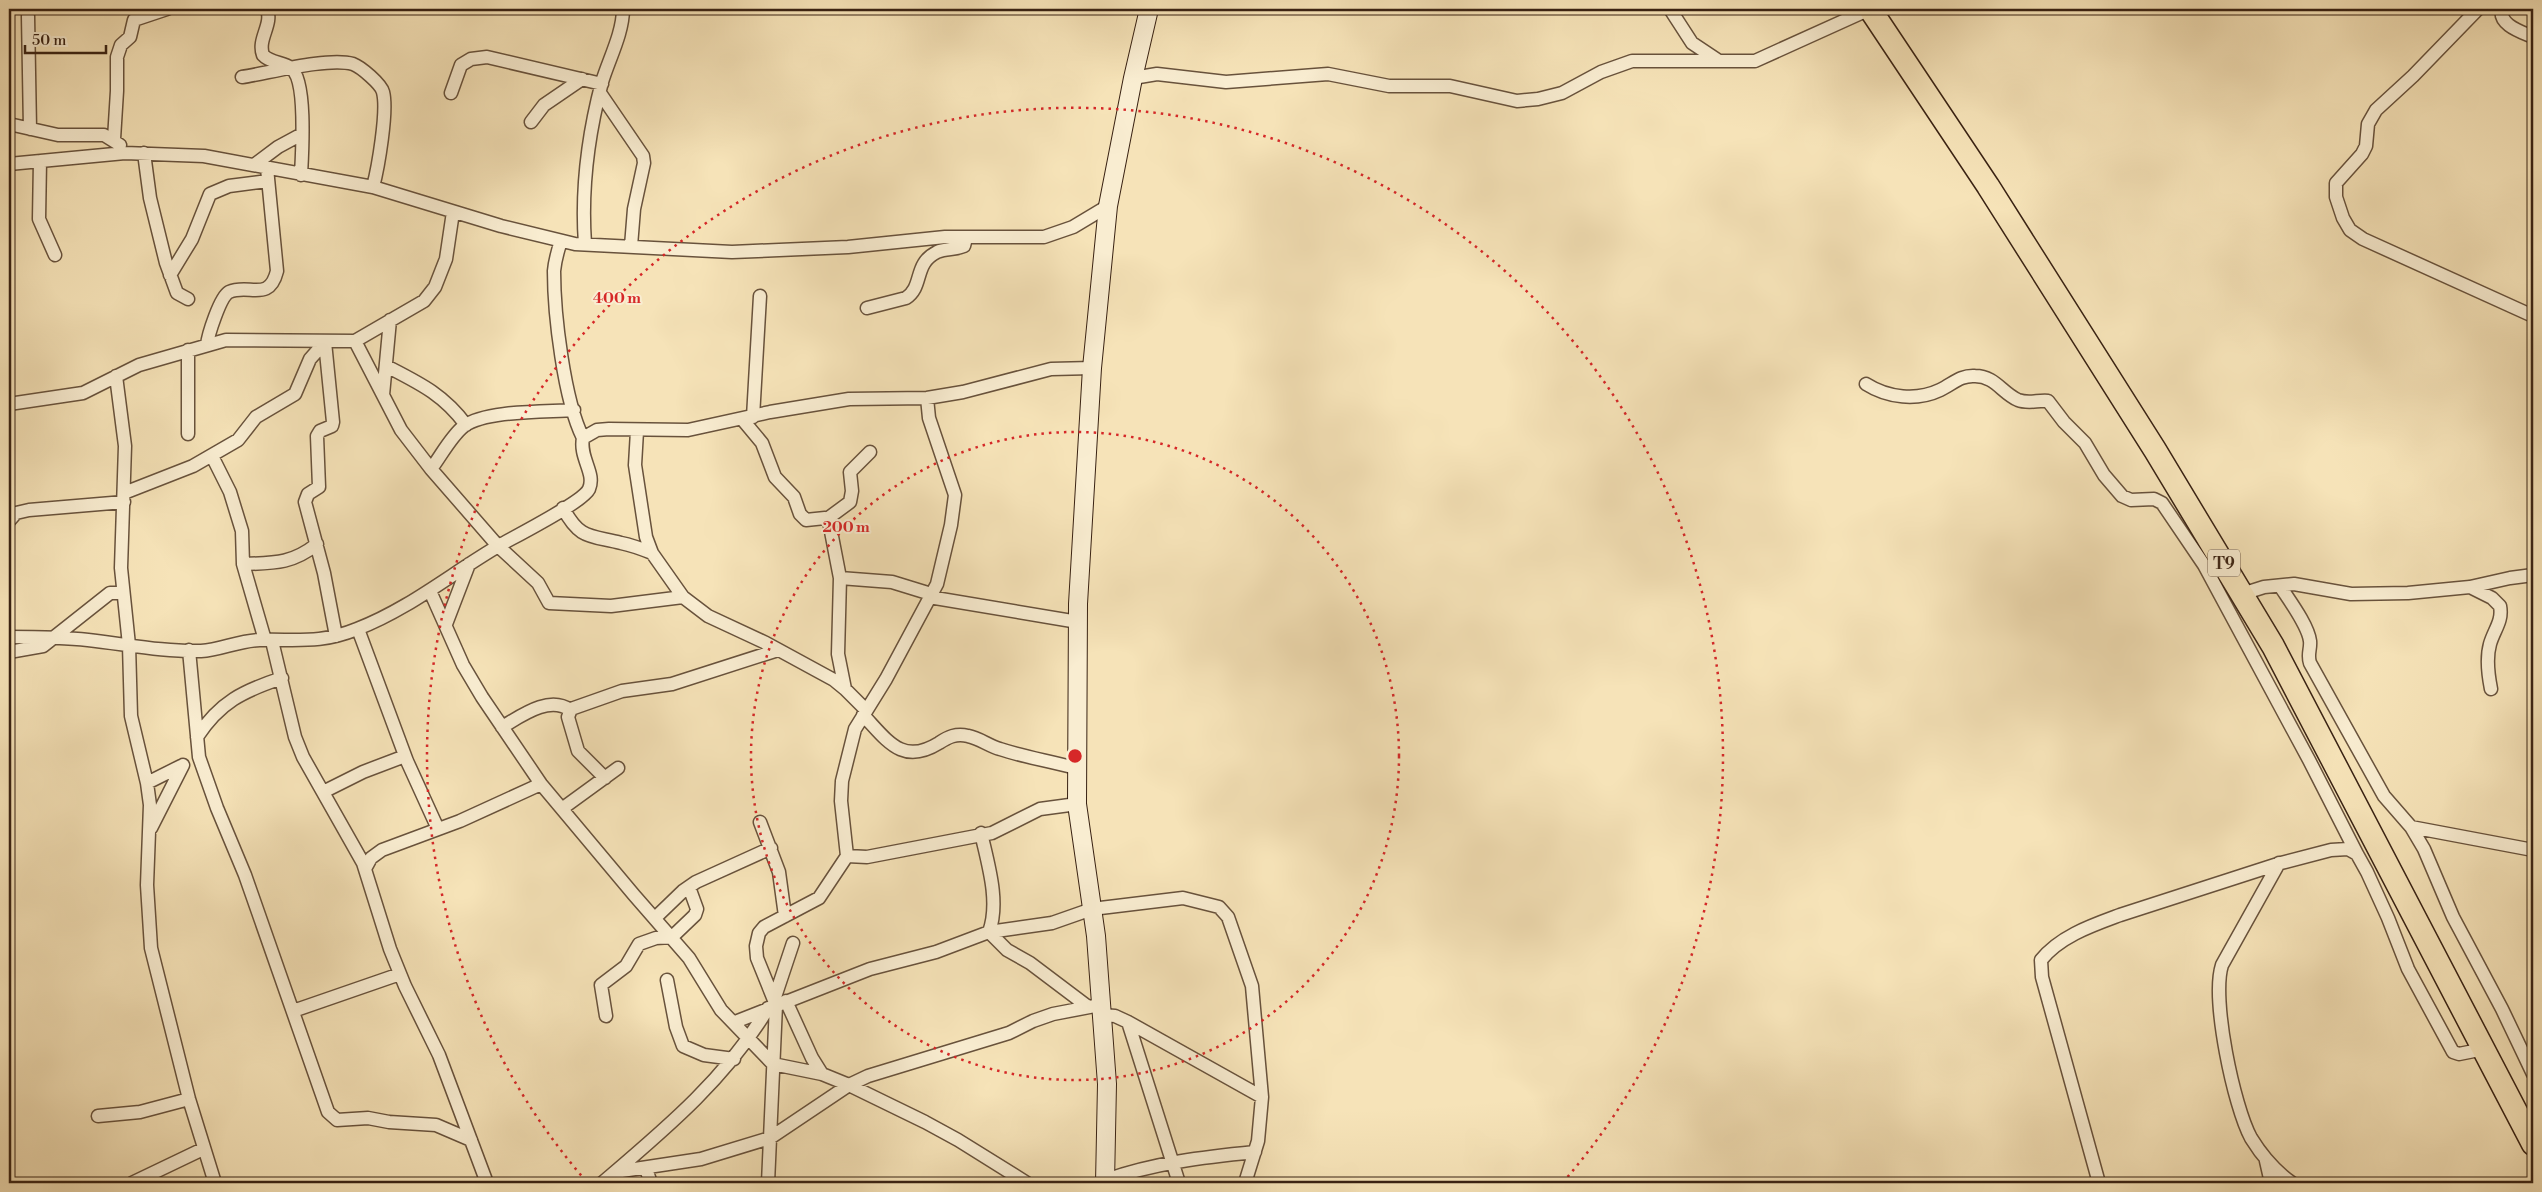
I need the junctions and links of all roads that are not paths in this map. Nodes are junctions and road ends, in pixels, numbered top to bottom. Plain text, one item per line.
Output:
1 (167, 9) edge
2 (266, 9) edge
3 (623, 9) edge
4 (1149, 9) edge
5 (1670, 9) edge
6 (1870, 9) edge
7 (2478, 9) edge
8 (2502, 9) edge
9 (28, 16) dead end
10 (2533, 37) edge
11 (1721, 62) junction
12 (291, 68) junction
13 (242, 77) dead end
14 (1133, 78) junction
15 (582, 79) junction
16 (601, 88) junction
17 (451, 92) dead end
18 (531, 122) dead end
19 (9, 124) edge
20 (30, 129) junction
21 (302, 134) junction
22 (114, 140) junction
23 (125, 153) junction
24 (144, 153) junction
25 (40, 161) junction
26 (9, 164) edge
27 (254, 165) junction
28 (268, 175) junction
29 (300, 176) junction
30 (373, 187) junction
31 (1108, 206) junction
32 (453, 212) junction
33 (966, 238) junction
34 (561, 241) junction
35 (585, 244) junction
36 (631, 246) junction
37 (55, 255) dead end
38 (170, 275) junction
39 (760, 296) dead end
40 (188, 299) dead end
41 (867, 308) dead end
42 (2533, 316) edge
43 (390, 320) junction
44 (355, 341) junction
45 (325, 342) junction
46 (207, 346) junction
47 (188, 350) junction
48 (386, 366) junction
49 (1092, 368) junction
50 (116, 376) junction
51 (1866, 384) dead end
52 (383, 395) junction
53 (927, 398) junction
54 (9, 404) edge
55 (574, 410) junction
56 (748, 418) junction
57 (466, 425) junction
58 (637, 431) junction
59 (188, 434) dead end
60 (583, 438) junction
61 (870, 452) dead end
62 (212, 456) junction
63 (431, 469) junction
64 (124, 498) junction
65 (563, 508) junction
66 (827, 519) junction
67 (9, 520) edge
68 (317, 544) junction
69 (498, 546) junction
70 (652, 553) junction
71 (243, 564) junction
72 (470, 564) junction
73 (2533, 575) edge
74 (2519, 577) junction
75 (840, 578) junction
76 (2533, 582) edge
77 (2280, 586) junction
78 (2470, 587) junction
79 (430, 591) junction
80 (122, 593) junction
81 (2242, 594) junction
82 (930, 595) junction
83 (683, 597) junction
84 (1078, 622) junction
85 (446, 624) junction
86 (358, 629) junction
87 (336, 636) junction
88 (9, 637) edge
89 (54, 640) junction
90 (268, 640) junction
91 (129, 645) junction
92 (189, 650) junction
93 (778, 650) junction
94 (9, 652) edge
95 (282, 678) junction
96 (846, 688) junction
97 (2491, 688) dead end
98 (570, 710) junction
99 (864, 712) junction
100 (502, 727) junction
101 (197, 737) junction
102 (405, 756) junction
103 (199, 757) junction
104 (183, 765) junction
105 (618, 768) dead end
106 (1075, 768) junction
107 (605, 778) junction
108 (147, 783) junction
109 (541, 784) junction
110 (323, 792) junction
111 (1076, 804) junction
112 (563, 808) junction
113 (760, 822) dead end
114 (2411, 827) junction
115 (438, 829) junction
116 (150, 830) junction
117 (981, 833) junction
118 (771, 848) junction
119 (2533, 850) edge
120 (2357, 854) junction
121 (847, 856) junction
122 (2279, 863) junction
123 (365, 868) junction
124 (688, 887) junction
125 (1092, 909) junction
126 (785, 916) junction
127 (655, 918) junction
128 (989, 932) junction
129 (672, 937) junction
130 (793, 943) dead end
131 (400, 974) junction
132 (667, 980) dead end
133 (776, 1004) junction
134 (1097, 1008) junction
135 (293, 1011) junction
136 (606, 1016) dead end
137 (735, 1022) junction
138 (1128, 1022) junction
139 (749, 1040) junction
140 (2484, 1049) junction
141 (734, 1059) junction
142 (773, 1064) junction
143 (822, 1074) junction
144 (2533, 1074) edge
145 (849, 1085) junction
146 (1262, 1098) junction
147 (189, 1099) junction
148 (98, 1116) dead end
149 (770, 1138) junction
150 (471, 1140) junction
151 (2533, 1144) edge
152 (203, 1150) junction
153 (1255, 1152) junction
154 (2266, 1159) junction
155 (1172, 1162) junction
156 (646, 1169) junction
157 (615, 1172) junction
158 (1105, 1182) edge
159 (132, 1183) edge
160 (215, 1183) edge
161 (487, 1183) edge
162 (602, 1183) edge
163 (652, 1183) edge
164 (768, 1183) edge
165 (1027, 1183) edge
166 (1179, 1183) edge
167 (1245, 1183) edge
168 (2099, 1183) edge
169 (2270, 1183) edge
170 (2292, 1183) edge

1 - 22 street
2 - 12 street
3 - 16 street
4 - 14 street
5 - 11 street
6 - 11 street
6 - 81 highway, T9
7 - 42 street
8 - 10 street
9 - 20 street
11 - 14 street
12 - 13 street
12 - 21 street
12 - 30 street
14 - 31 street
15 - 16 street
15 - 17 street
15 - 18 street
16 - 35 street
16 - 36 street
19 - 20 street
20 - 22 street
21 - 27 street
21 - 29 street
22 - 23 street
23 - 24 street
23 - 25 street
24 - 27 street
24 - 38 street
25 - 26 street
25 - 37 street
27 - 28 street
28 - 29 street
28 - 38 street
28 - 46 street
29 - 30 street
30 - 32 street
31 - 33 street
31 - 49 street
32 - 34 street
32 - 43 street
33 - 36 street
33 - 41 street
34 - 35 street
34 - 55 street
35 - 36 street
38 - 40 street
39 - 56 street
43 - 44 street
43 - 48 street
44 - 45 street
44 - 52 street
45 - 46 street
45 - 62 street
45 - 68 street
46 - 47 street
47 - 50 street
47 - 59 street
48 - 52 street
48 - 57 street
49 - 53 street
49 - 84 street
50 - 54 street
50 - 64 street
51 - 120 street
52 - 63 street
53 - 56 street
53 - 82 street
55 - 57 street
55 - 60 street
56 - 58 street
56 - 66 street
57 - 63 street
58 - 60 street
58 - 70 street
60 - 65 street
61 - 66 street
62 - 64 street
62 - 71 street
63 - 69 street
64 - 67 street
64 - 80 street
65 - 69 street
65 - 70 street
66 - 75 street
68 - 71 street
68 - 87 street
69 - 72 street
69 - 83 street
70 - 83 street
71 - 90 street
72 - 79 street
72 - 85 street
73 - 74 street
74 - 76 street
74 - 78 street
75 - 82 street
75 - 96 street
77 - 78 street
77 - 81 street
77 - 114 street
78 - 97 street
79 - 85 street
79 - 86 street
80 - 89 street
80 - 91 street
81 - 140 highway, T9
82 - 84 street
82 - 99 street
83 - 93 street
84 - 106 street
85 - 100 street
86 - 87 street
86 - 102 street
87 - 90 street
88 - 89 street
89 - 91 street
89 - 94 street
90 - 92 street
90 - 95 street
91 - 92 street
91 - 108 street
92 - 101 street
93 - 96 street
93 - 98 street
95 - 101 street
95 - 110 street
96 - 99 street
98 - 100 street
98 - 107 street
99 - 106 street
99 - 121 street
100 - 109 street
101 - 103 street
102 - 110 street
102 - 115 street
103 - 104 street
103 - 135 street
104 - 108 street
104 - 116 street
105 - 107 street
106 - 111 street
107 - 112 street
108 - 116 street
109 - 112 street
109 - 115 street
110 - 123 street
111 - 117 street
111 - 125 street
112 - 127 street
113 - 118 street
114 - 119 street
114 - 144 street
115 - 123 street
116 - 147 street
117 - 121 street
117 - 128 street
118 - 124 street
118 - 126 street
120 - 122 street
120 - 140 street
121 - 126 street
122 - 154 street
122 - 168 street
123 - 131 street
124 - 127 street
124 - 129 street
125 - 128 street
125 - 134 street
125 - 146 street
126 - 133 street
127 - 129 street
128 - 133 street
128 - 134 street
129 - 136 street
129 - 137 street
130 - 133 street
131 - 135 street
131 - 150 street
132 - 141 street
133 - 137 street
133 - 139 street
133 - 142 street
133 - 143 street
134 - 138 street
134 - 145 street
134 - 158 street
135 - 150 street
137 - 139 street
138 - 146 street
138 - 155 street
139 - 141 street
139 - 142 street
140 - 151 highway, T9
141 - 157 street
142 - 143 street
142 - 149 street
143 - 145 street
145 - 149 street
145 - 165 street
146 - 153 street
147 - 148 street
147 - 152 street
149 - 156 street
149 - 164 street
150 - 161 street
152 - 159 street
152 - 160 street
153 - 155 street
153 - 167 street
154 - 169 street
154 - 170 street
155 - 158 street
155 - 166 street
156 - 157 street
156 - 163 street
157 - 162 street

